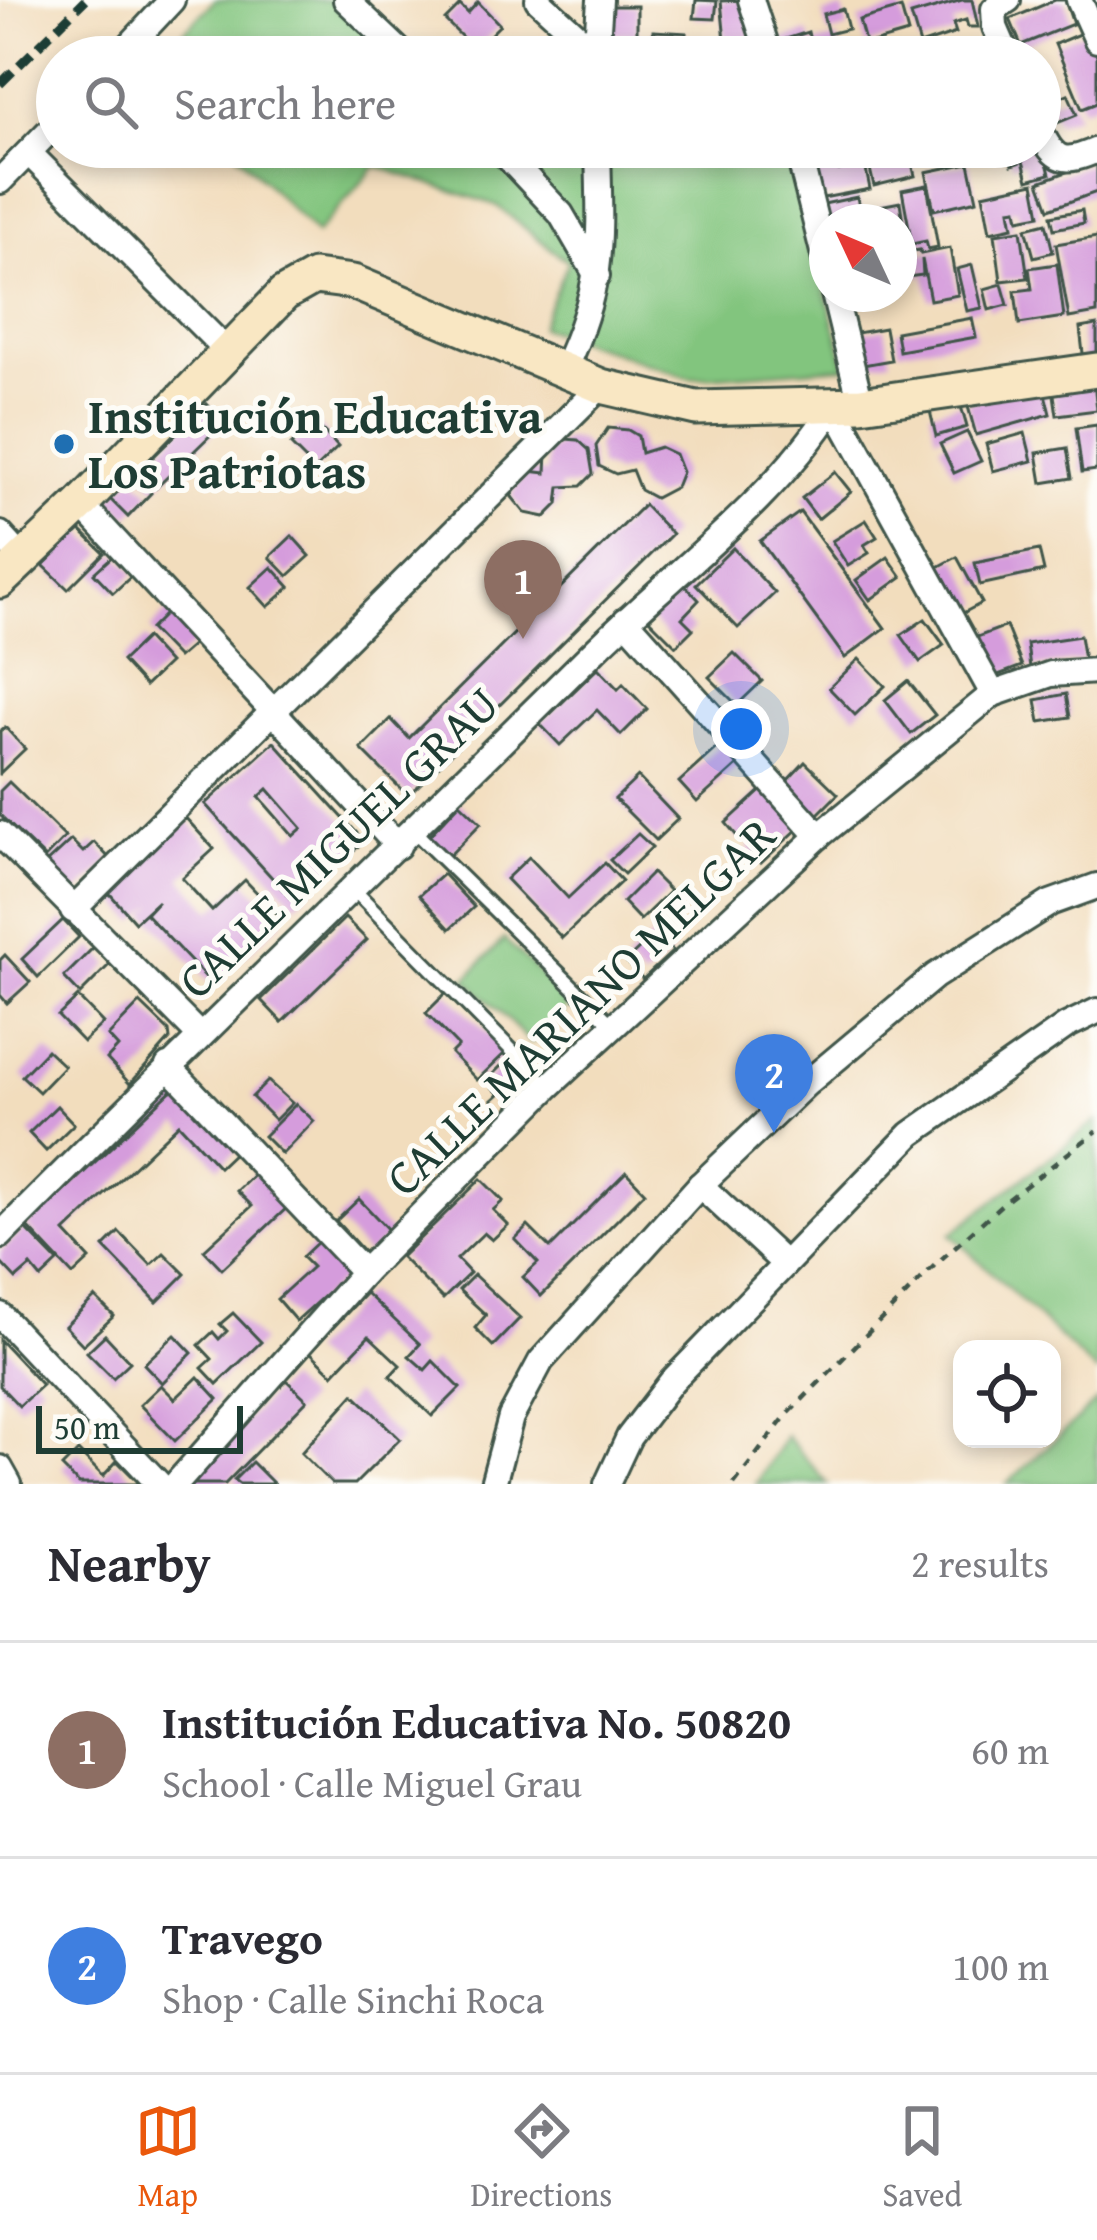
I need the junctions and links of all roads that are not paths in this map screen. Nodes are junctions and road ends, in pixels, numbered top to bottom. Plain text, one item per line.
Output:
1 (172, 0) edge
2 (346, 0) edge
3 (538, 0) edge
4 (601, 0) edge
5 (751, 0) edge
6 (1008, 0) edge
7 (1079, 0) edge
8 (139, 36) edge
9 (384, 36) edge
10 (577, 36) edge
11 (598, 36) edge
12 (763, 36) edge
13 (999, 36) edge
14 (1097, 40) edge
15 (36, 146) edge
16 (1097, 149) edge
17 (29, 153) junction
18 (1061, 158) edge
19 (36, 160) edge
20 (44, 168) edge
21 (518, 168) edge
22 (599, 168) edge
23 (802, 168) edge
24 (0, 181) edge
25 (811, 204) edge
26 (597, 276) junction
27 (836, 312) edge
28 (229, 353) junction
29 (565, 369) junction
30 (1097, 370) edge
31 (601, 386) junction
32 (848, 405) junction
33 (81, 504) junction
34 (8, 558) edge
35 (626, 620) junction
36 (1097, 671) edge
37 (993, 694) junction
38 (274, 712) junction
39 (0, 834) edge
40 (819, 836) junction
41 (405, 838) junction
42 (1097, 886) edge
43 (353, 889) junction
44 (73, 910) junction
45 (1097, 1011) edge
46 (612, 1025) junction
47 (199, 1035) junction
48 (168, 1066) junction
49 (548, 1087) junction
50 (700, 1185) junction
51 (0, 1236) edge
52 (784, 1263) junction
53 (364, 1272) junction
54 (0, 1316) edge
55 (0, 1468) edge
56 (9, 1484) edge
57 (159, 1484) edge
58 (176, 1484) edge
59 (493, 1484) edge
60 (607, 1484) edge

1 - 8 street
2 - 9 street
3 - 10 street
4 - 11 street
5 - 12 street
6 - 13 street
7 - 14 street
15 - 17 street
16 - 18 street
17 - 19 street
17 - 24 street
20 - 28 street
21 - 26 street
22 - 26 street
23 - 25 street
26 - 29 street
27 - 32 street
28 - 29 street
28 - 33 street
29 - 31 street
30 - 32 street
31 - 32 street
31 - 38 street
32 - 35 street, CALLE MIGUEL GRAU
32 - 37 street
33 - 34 street
33 - 38 street
35 - 40 street
35 - 41 street, CALLE MIGUEL GRAU
36 - 37 street, CALLE MARIANO MELGAR
37 - 40 street, CALLE MARIANO MELGAR
38 - 41 street
38 - 44 street
39 - 44 street
40 - 46 street, CALLE MARIANO MELGAR
41 - 43 street, CALLE MIGUEL GRAU
41 - 46 lane
42 - 50 street
43 - 47 street, CALLE MIGUEL GRAU
43 - 49 lane
44 - 47 street
45 - 52 street
46 - 49 street, CALLE MARIANO MELGAR
47 - 48 street, CALLE MIGUEL GRAU
48 - 51 street, CALLE MIGUEL GRAU
48 - 53 street
49 - 53 street, CALLE MARIANO MELGAR
50 - 52 street
50 - 59 street
52 - 60 street
53 - 58 street, CALLE MARIANO MELGAR
54 - 57 street
55 - 56 street

